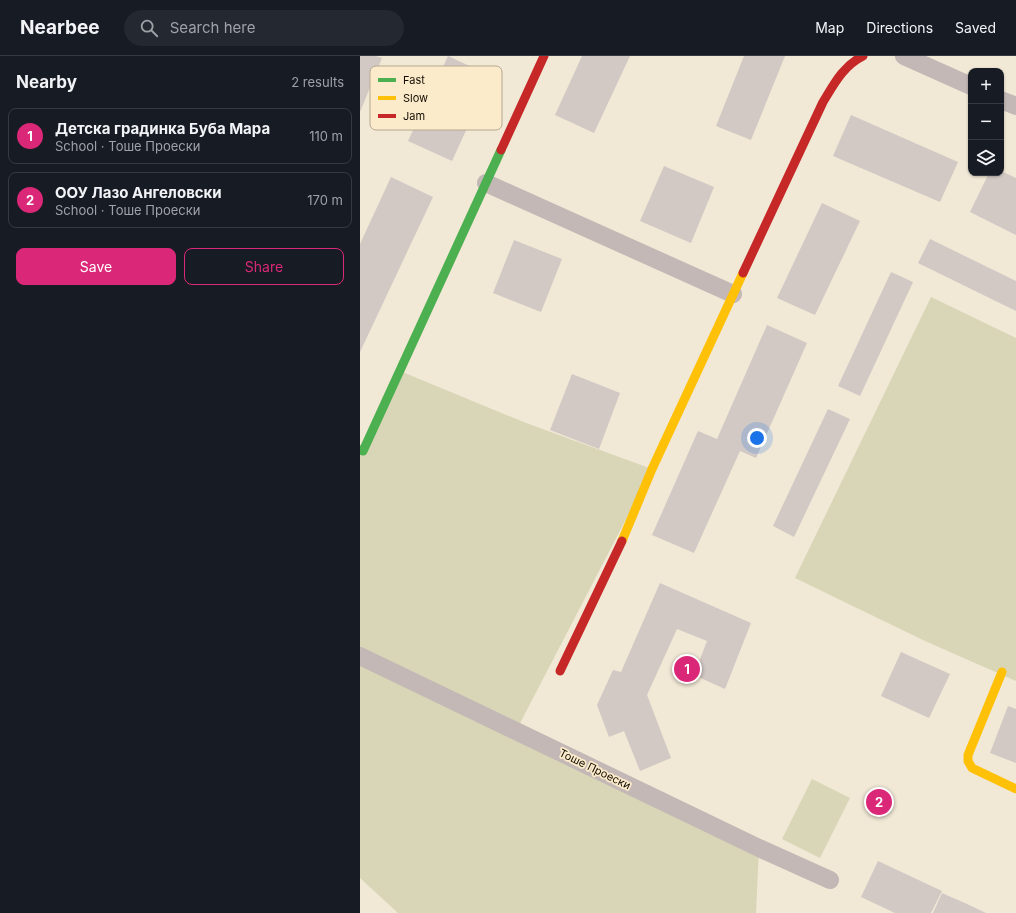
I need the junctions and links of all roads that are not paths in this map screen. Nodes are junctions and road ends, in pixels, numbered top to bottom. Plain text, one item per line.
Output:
1 (544, 56) edge
2 (863, 56) edge
3 (904, 56) edge
4 (968, 85) edge
5 (1004, 101) edge
6 (1016, 106) edge
7 (486, 183) junction
8 (733, 294) junction
9 (360, 450) edge
10 (360, 656) edge
11 (560, 671) dead end
12 (1002, 672) dead end
13 (1016, 789) edge
14 (830, 880) dead end

1 - 7 street
2 - 8 street
3 - 4 street
5 - 6 street
7 - 8 street
7 - 9 street
8 - 11 street
10 - 14 street, Тоше Проески
12 - 13 street

